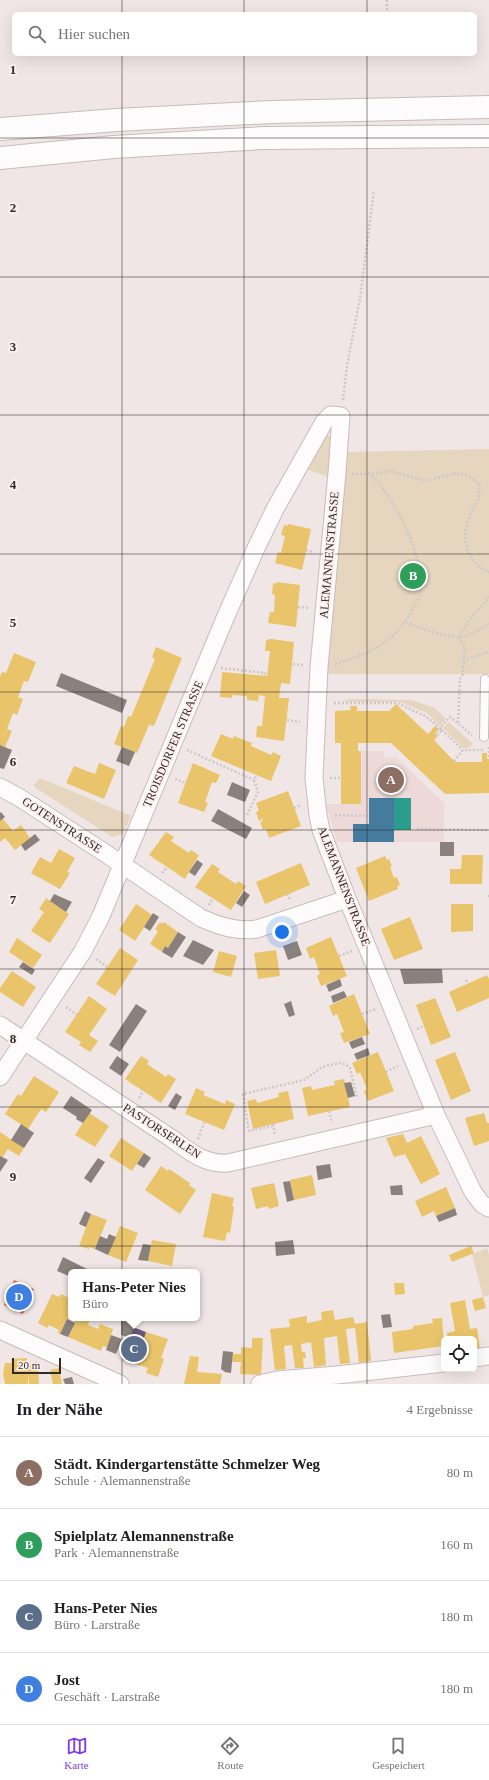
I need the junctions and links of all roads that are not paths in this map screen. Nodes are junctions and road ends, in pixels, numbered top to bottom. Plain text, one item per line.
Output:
1 (489, 107) edge
2 (0, 129) edge
3 (489, 136) edge
4 (0, 158) edge
5 (341, 416) joint
6 (485, 679) dead end
7 (486, 739) edge
8 (0, 787) edge
9 (123, 866) junction
10 (347, 899) junction
11 (0, 1025) edge
12 (24, 1041) junction
13 (0, 1078) edge
14 (436, 1116) junction
15 (489, 1208) edge
16 (0, 1330) edge
17 (489, 1356) edge
18 (477, 1358) edge
19 (441, 1363) edge
20 (338, 1380) edge
21 (120, 1384) edge
22 (260, 1384) edge

1 - 2 highway
3 - 4 highway
5 - 9 street, TROISDORFER STRASSE
5 - 10 street, ALEMANNENSTRASSE
6 - 7 lane
8 - 9 street, GOTENSTRASSE
9 - 10 street, GOTENSTRASSE
9 - 12 street, TROISDORFER STRASSE
10 - 14 street, ALEMANNENSTRASSE
11 - 12 street, PASTORSERLEN
12 - 13 street, TROISDORFER STRASSE
12 - 14 street, PASTORSERLEN
14 - 15 street, ALEMANNENSTRASSE
16 - 21 street
17 - 18 street
19 - 20 street
20 - 22 street

